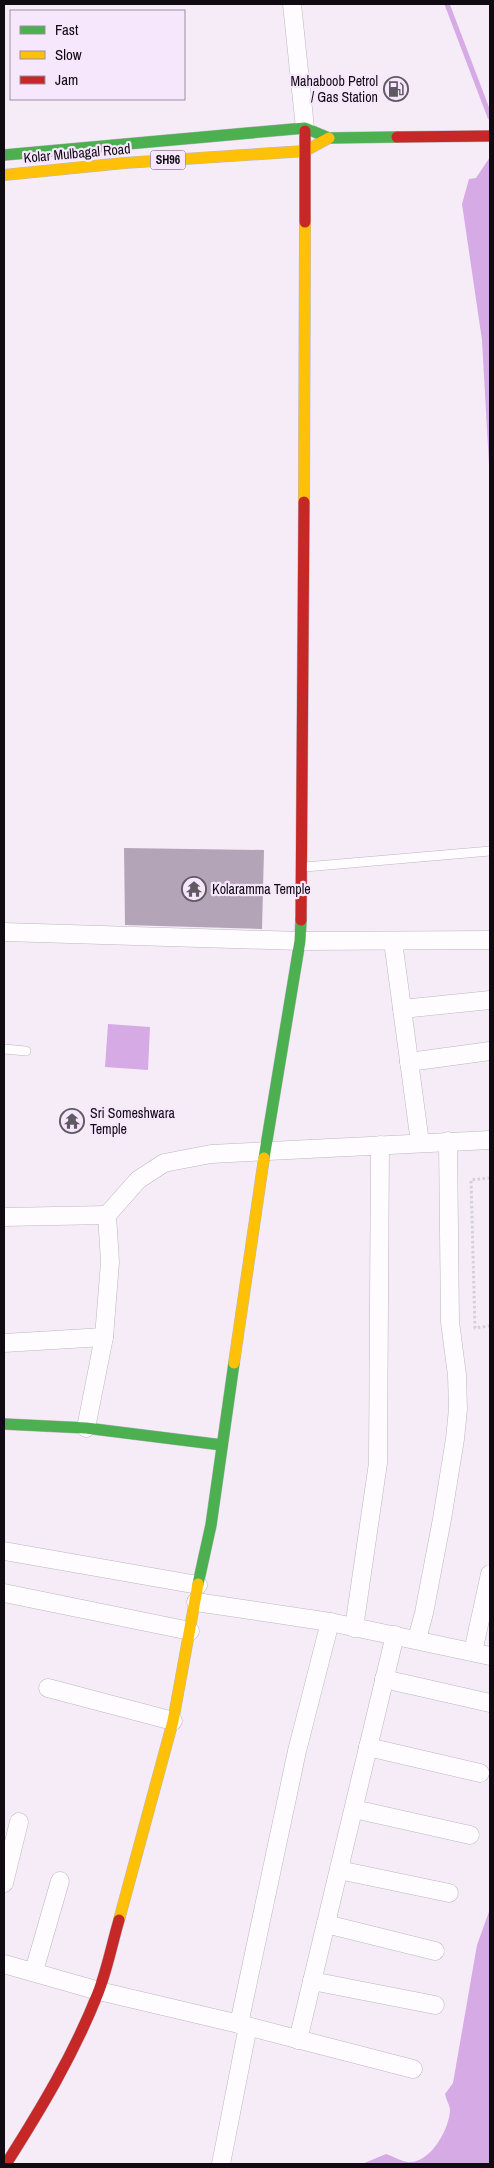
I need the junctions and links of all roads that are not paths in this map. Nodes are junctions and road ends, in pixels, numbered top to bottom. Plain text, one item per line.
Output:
1 (289, 6) edge
2 (306, 128) junction
3 (490, 136) edge
4 (329, 138) junction
5 (306, 151) junction
6 (4, 155) edge
7 (4, 175) edge
8 (490, 851) edge
9 (302, 867) junction
10 (4, 932) edge
11 (490, 940) edge
12 (300, 941) junction
13 (393, 941) junction
14 (490, 1000) edge
15 (402, 1009) junction
16 (4, 1049) edge
17 (26, 1051) dead end
18 (490, 1051) edge
19 (409, 1062) junction
20 (490, 1140) edge
21 (448, 1141) junction
22 (420, 1143) junction
23 (380, 1145) junction
24 (264, 1152) junction
25 (107, 1215) junction
26 (4, 1217) edge
27 (104, 1337) junction
28 (4, 1344) edge
29 (4, 1424) edge
30 (86, 1428) junction
31 (222, 1445) junction
32 (4, 1551) edge
33 (490, 1574) edge
34 (4, 1593) edge
35 (197, 1594) junction
36 (330, 1622) junction
37 (354, 1628) junction
38 (190, 1631) junction
39 (395, 1634) junction
40 (416, 1639) junction
41 (473, 1652) junction
42 (490, 1656) edge
43 (384, 1679) junction
44 (48, 1688) dead end
45 (490, 1703) edge
46 (173, 1721) junction
47 (368, 1746) junction
48 (480, 1773) dead end
49 (354, 1809) junction
50 (19, 1822) dead end
51 (470, 1835) dead end
52 (339, 1870) junction
53 (60, 1881) dead end
54 (4, 1883) edge
55 (449, 1893) dead end
56 (326, 1924) junction
57 (435, 1951) dead end
58 (4, 1964) edge
59 (34, 1972) junction
60 (312, 1981) junction
61 (99, 1991) junction
62 (435, 2004) dead end
63 (243, 2025) junction
64 (298, 2040) junction
65 (413, 2069) dead end
66 (6, 2164) edge
67 (221, 2164) edge

1 - 2 street
2 - 4 street, Kolar Mulbagal Road / SH96
2 - 5 street
2 - 6 street, Kolar Mulbagal Road / SH96
3 - 4 street, Kolar Mulbagal Road / SH96
4 - 5 street, Kolar Mulbagal Road / SH96
5 - 7 street, Kolar Mulbagal Road / SH96
5 - 9 street
8 - 9 lane
9 - 12 street
10 - 12 street
11 - 13 street
12 - 13 street
12 - 24 street
13 - 15 street
14 - 15 street
15 - 19 street
16 - 17 lane
18 - 19 street
19 - 22 street
20 - 21 street
21 - 22 street
21 - 40 street
22 - 23 street
23 - 24 street
23 - 37 street
24 - 25 street
24 - 31 street
25 - 26 street
25 - 27 street
27 - 28 street
27 - 30 street
29 - 30 street
30 - 31 street
31 - 35 street
32 - 35 street
33 - 41 street
34 - 38 street
35 - 36 street
35 - 38 street
36 - 37 street
36 - 63 street
37 - 39 street
38 - 46 street
39 - 40 street
39 - 43 street
40 - 41 street
41 - 42 street
43 - 45 street
43 - 47 street
44 - 46 street
46 - 61 street
47 - 48 street
47 - 49 street
49 - 51 street
49 - 52 street
50 - 54 street
52 - 55 street
52 - 56 street
53 - 59 street
56 - 57 street
56 - 60 street
58 - 59 street
59 - 61 street
60 - 62 street
60 - 64 street
61 - 63 street
61 - 66 street
63 - 64 street
63 - 67 street
64 - 65 street

